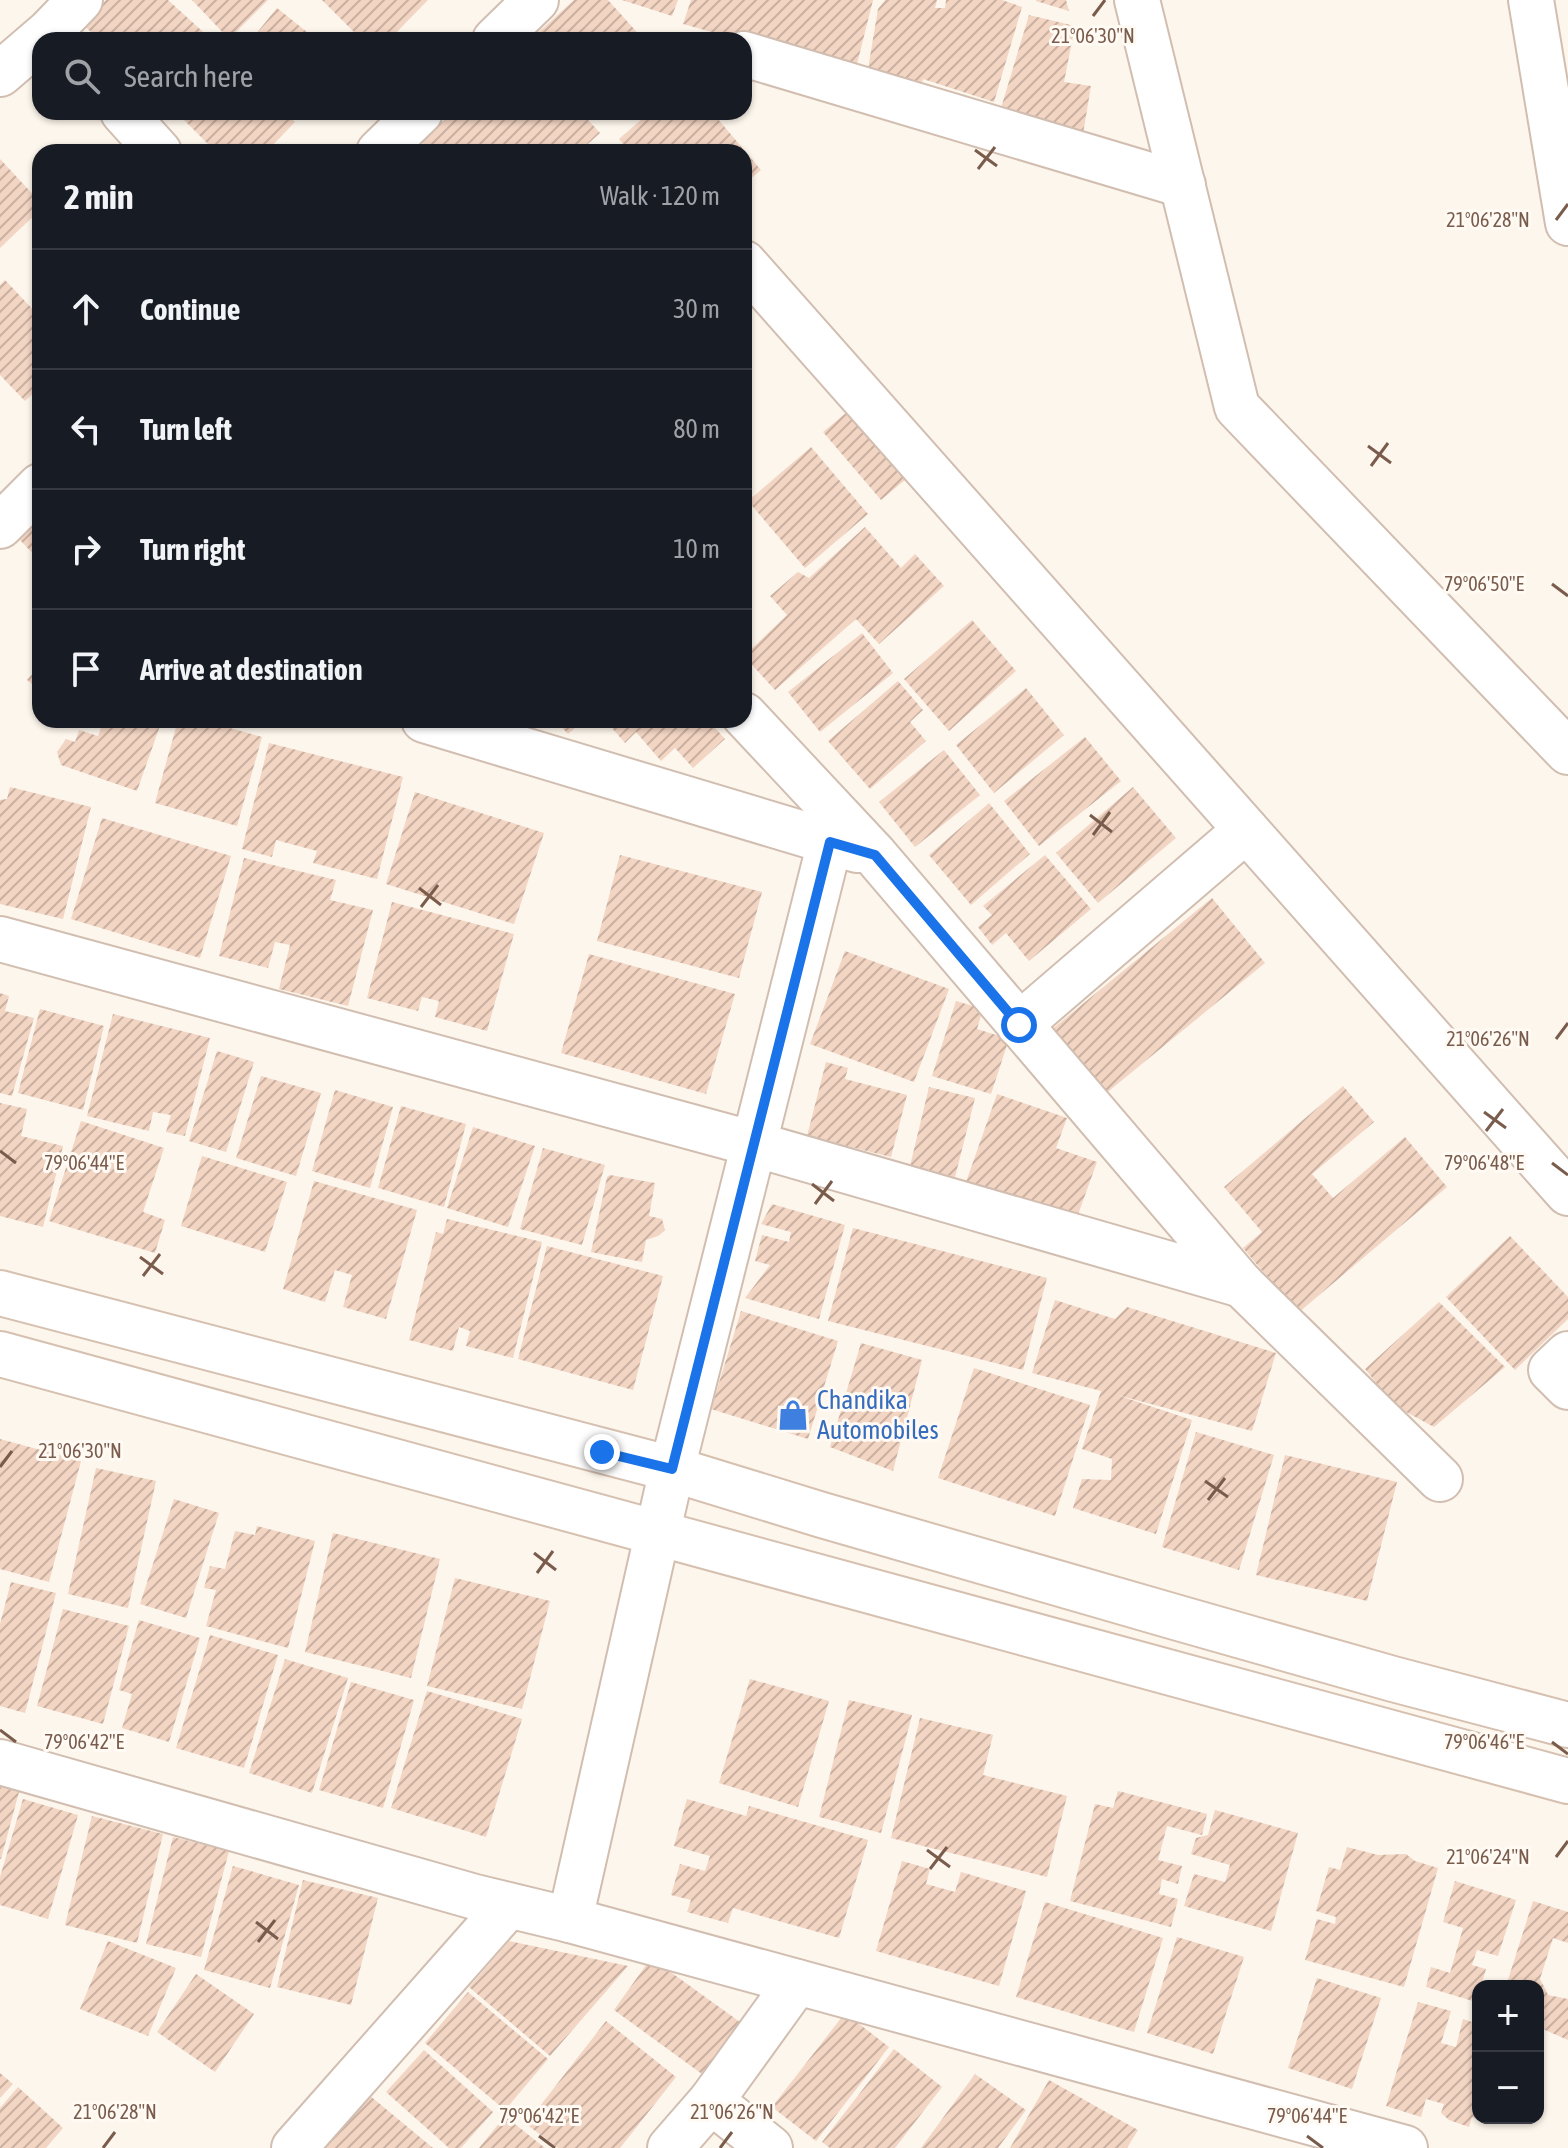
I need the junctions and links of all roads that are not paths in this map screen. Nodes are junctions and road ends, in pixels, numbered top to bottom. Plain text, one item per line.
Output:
1 (80, 0) edge
2 (536, 0) edge
3 (1137, 0) edge
4 (1531, 0) edge
5 (56, 32) edge
6 (503, 32) edge
7 (32, 51) edge
8 (752, 56) edge
9 (0, 74) edge
10 (130, 120) edge
11 (412, 120) edge
12 (152, 144) edge
13 (387, 144) edge
14 (1183, 185) junction
15 (1568, 223) edge
16 (752, 272) edge
17 (32, 494) edge
18 (0, 526) edge
19 (752, 724) edge
20 (460, 728) edge
21 (1568, 752) edge
22 (1246, 830) junction
23 (830, 842) junction
24 (875, 855) junction
25 (0, 939) edge
26 (1019, 1025) junction
27 (754, 1144) junction
28 (1568, 1193) edge
29 (1242, 1285) junction
30 (0, 1293) edge
31 (0, 1354) edge
32 (1568, 1354) edge
33 (1568, 1387) edge
34 (672, 1469) junction
35 (1440, 1479) dead end
36 (658, 1531) junction
37 (1568, 1725) edge
38 (0, 1762) edge
39 (1568, 1781) edge
40 (508, 1906) junction
41 (570, 1920) junction
42 (797, 1982) junction
43 (711, 2101) junction
44 (294, 2148) edge
45 (670, 2148) edge
46 (770, 2148) edge
47 (1405, 2148) edge

1 - 5 street
2 - 6 street
3 - 14 street
4 - 15 street
7 - 9 street
8 - 14 street
10 - 12 street
11 - 13 street
14 - 21 street
16 - 22 street
17 - 18 street
19 - 24 street
20 - 23 street
22 - 26 street
22 - 28 street
23 - 24 street
23 - 27 street
24 - 26 street
25 - 27 street
26 - 29 street
27 - 29 street
27 - 34 street
29 - 35 street
30 - 34 street
31 - 36 street
32 - 33 street
34 - 36 street
34 - 37 street
36 - 39 street
36 - 41 street
38 - 40 street
40 - 41 street
40 - 44 street
41 - 42 street
42 - 43 street
42 - 47 street
43 - 45 street
43 - 46 street

